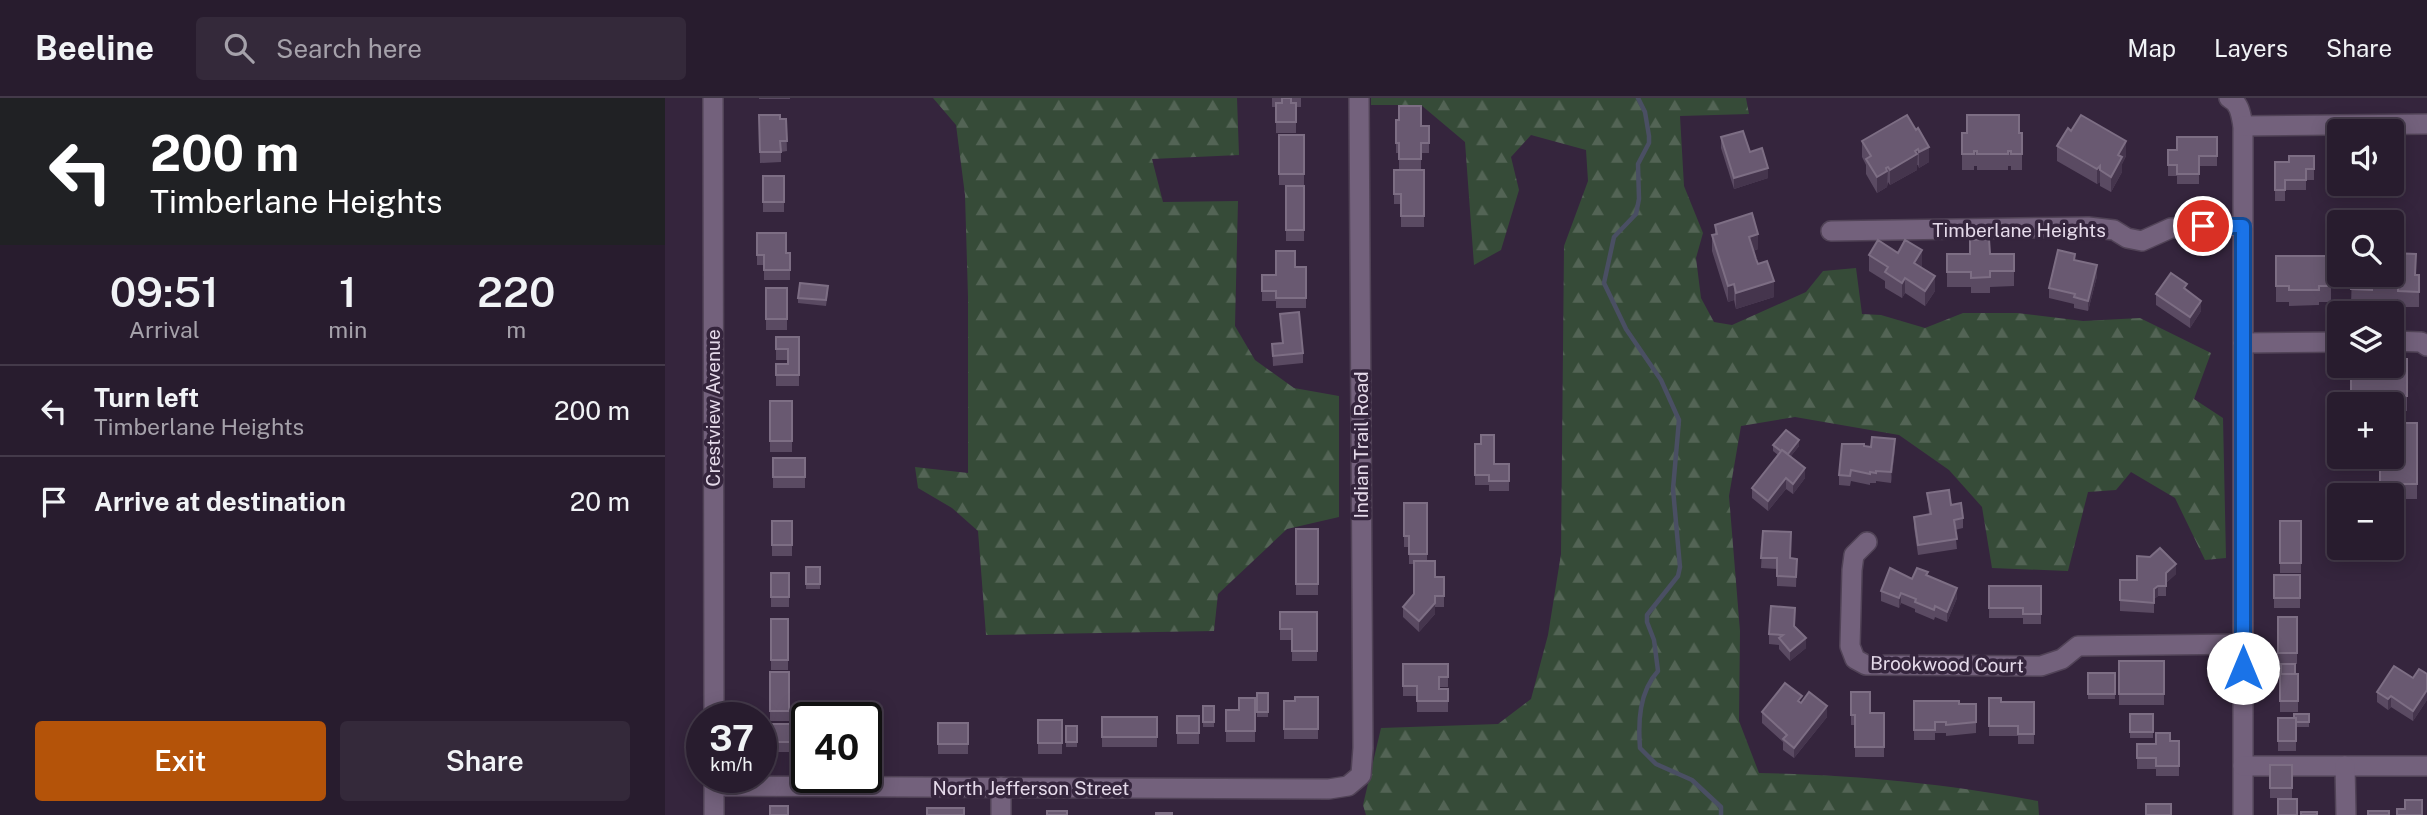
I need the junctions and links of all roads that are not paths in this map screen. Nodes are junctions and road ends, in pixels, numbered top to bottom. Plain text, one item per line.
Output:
1 (713, 98) edge
2 (1359, 98) edge
3 (2229, 98) edge
4 (2427, 124) edge
5 (2243, 126) junction
6 (2243, 226) junction
7 (1831, 231) dead end
8 (2404, 341) edge
9 (2327, 342) edge
10 (2243, 343) junction
11 (2427, 346) edge
12 (1867, 542) dead end
13 (2243, 644) junction
14 (714, 702) edge
15 (2243, 766) junction
16 (2346, 766) junction
17 (2427, 766) edge
18 (777, 783) edge
19 (1348, 786) joint
20 (1001, 787) junction
21 (714, 793) edge
22 (714, 815) edge
23 (1001, 815) edge
24 (2243, 815) edge
25 (2346, 815) edge

1 - 14 street, Crestview Avenue
2 - 19 street, Indian Trail Road
3 - 5 street
4 - 5 street
5 - 6 street
6 - 7 street, Timberlane Heights
6 - 10 street
8 - 11 street
9 - 10 street
10 - 13 street
12 - 13 street, Brookwood Court
13 - 15 street
15 - 16 street
15 - 24 street
16 - 17 street
16 - 25 street
18 - 20 street, North Jefferson Street
19 - 20 street, North Jefferson Street
20 - 23 street
21 - 22 street

